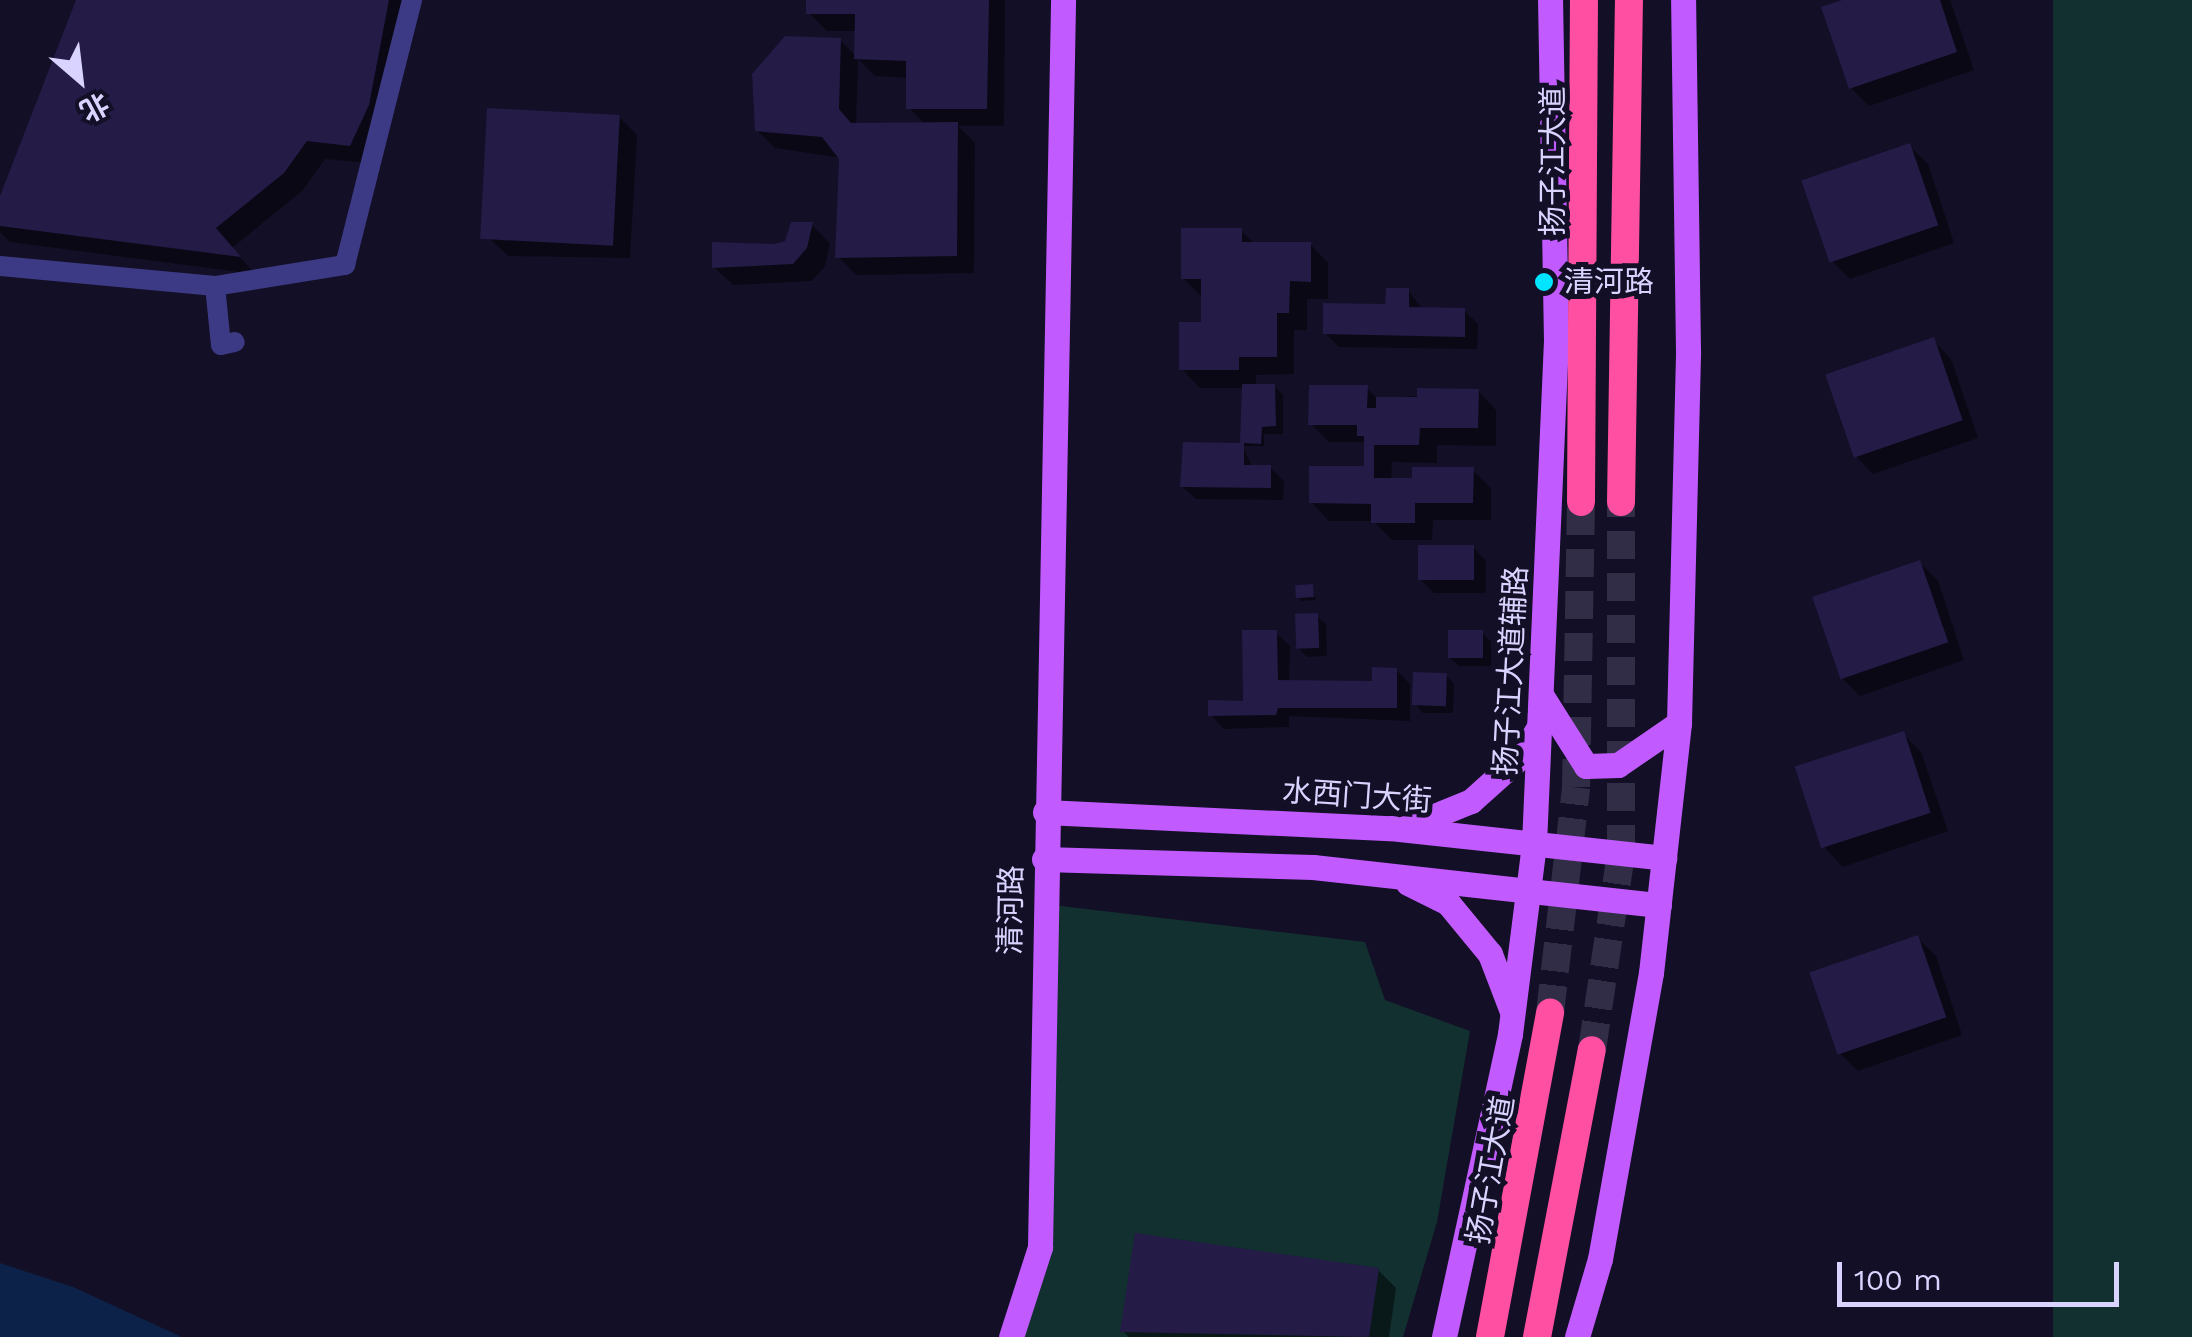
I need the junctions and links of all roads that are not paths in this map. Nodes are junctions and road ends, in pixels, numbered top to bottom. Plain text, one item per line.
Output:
1 (412, 0) edge
2 (1063, 0) edge
3 (1550, 0) edge
4 (1584, 0) edge
5 (1630, 0) edge
6 (1683, 0) edge
7 (0, 266) edge
8 (216, 286) junction
9 (234, 342) dead end
10 (1581, 502) tunnel mouth
11 (1621, 502) tunnel mouth
12 (1542, 711) junction
13 (1679, 723) junction
14 (1044, 812) junction
15 (1402, 829) junction
16 (1534, 844) junction
17 (1664, 858) junction
18 (1044, 859) junction
19 (1394, 876) junction
20 (1528, 890) junction
21 (1658, 905) junction
22 (1512, 1013) junction
23 (1550, 1014) tunnel mouth
24 (1592, 1050) tunnel mouth
25 (1010, 1337) edge
26 (1444, 1337) edge
27 (1490, 1337) edge
28 (1537, 1337) edge
29 (1577, 1337) edge

1 - 8 street
2 - 14 main road, 清河路
3 - 12 main road, 扬子江大道辅路
4 - 10 highway, 扬子江大道
5 - 11 highway
6 - 13 main road
7 - 8 street
8 - 9 street
12 - 13 main road
12 - 15 main road
12 - 16 main road, 扬子江大道辅路
13 - 17 main road
14 - 15 main road, 水西门大街
14 - 18 main road, 清河路
15 - 16 main road, 水西门大街
16 - 17 main road, 水西门大街
16 - 20 main road, 扬子江大道辅路
17 - 21 main road
18 - 19 main road
18 - 25 main road, 清河路
19 - 20 main road
19 - 22 main road
20 - 21 main road
20 - 22 main road, 扬子江大道辅路
21 - 29 main road
22 - 26 main road, 扬子江大道辅路
23 - 27 highway, 扬子江大道
24 - 28 highway

